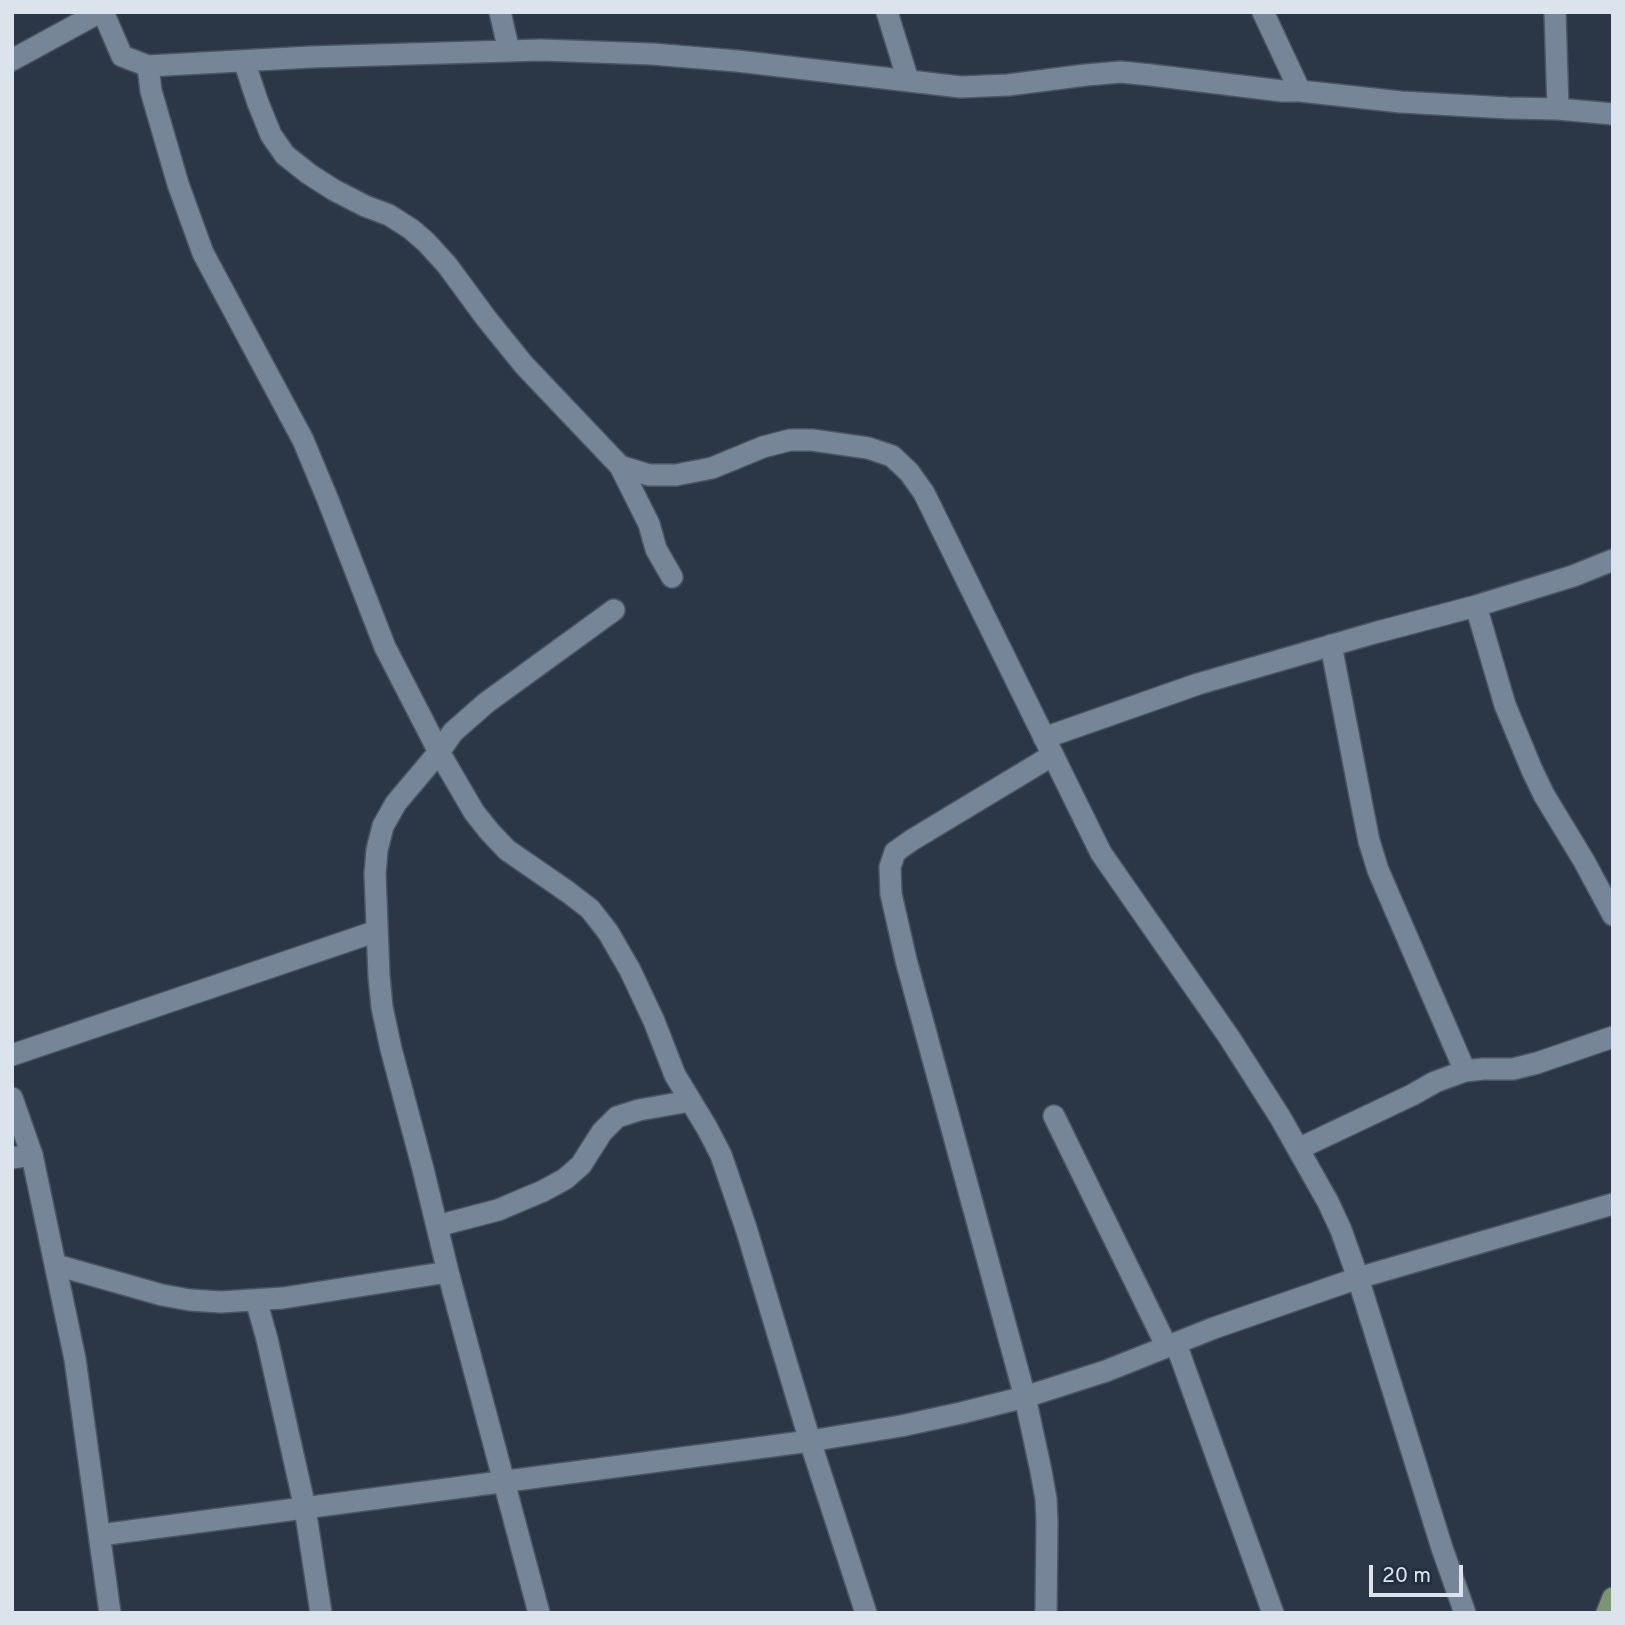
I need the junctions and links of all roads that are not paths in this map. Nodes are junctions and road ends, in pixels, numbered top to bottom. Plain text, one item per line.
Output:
1 (102, 12) edge
2 (500, 12) edge
3 (887, 12) edge
4 (1263, 12) edge
5 (1555, 12) edge
6 (509, 51) junction
7 (12, 60) edge
8 (244, 61) junction
9 (148, 66) junction
10 (908, 80) junction
11 (1300, 91) junction
12 (1558, 109) junction
13 (1613, 114) edge
14 (620, 467) junction
15 (1613, 560) edge
16 (672, 577) dead end
17 (1476, 606) junction
18 (614, 610) dead end
19 (1331, 645) junction
20 (1048, 747) junction
21 (439, 752) junction
22 (1613, 915) edge
23 (377, 931) junction
24 (1613, 1037) edge
25 (12, 1055) edge
26 (1465, 1072) junction
27 (12, 1098) edge
28 (690, 1101) junction
29 (1054, 1116) dead end
30 (1298, 1149) junction
31 (22, 1157) edge
32 (1613, 1204) edge
33 (437, 1226) junction
34 (56, 1265) junction
35 (448, 1272) junction
36 (1358, 1278) junction
37 (256, 1300) junction
38 (1172, 1346) junction
39 (1025, 1397) junction
40 (810, 1441) junction
41 (504, 1482) junction
42 (305, 1508) junction
43 (100, 1535) junction
44 (1613, 1598) edge
45 (110, 1613) edge
46 (321, 1613) edge
47 (539, 1613) edge
48 (866, 1613) edge
49 (1046, 1613) edge
50 (1273, 1613) edge
51 (1465, 1613) edge
52 (1607, 1613) edge

1 - 7 street
1 - 9 street
2 - 6 street
3 - 10 street
4 - 11 street
5 - 12 street
6 - 8 street
6 - 10 street
8 - 9 street
8 - 14 street
9 - 21 street
10 - 11 street
11 - 12 street
12 - 13 street
14 - 16 street
14 - 20 street
15 - 17 street
17 - 19 street
17 - 22 street
18 - 21 street
19 - 20 street
19 - 26 street
20 - 30 street
20 - 39 street
21 - 23 street
21 - 28 street
23 - 25 street
23 - 33 street
24 - 26 street
26 - 30 street
27 - 31 street
28 - 33 street
28 - 40 street
29 - 38 street
30 - 36 street
31 - 34 street
32 - 36 street
33 - 35 street
34 - 37 street
34 - 43 street
35 - 37 street
35 - 41 street
36 - 38 street
36 - 51 street
37 - 42 street
38 - 39 street
38 - 50 street
39 - 40 street
39 - 49 street
40 - 41 street
40 - 48 street
41 - 42 street
41 - 47 street
42 - 43 street
42 - 46 street
43 - 45 street
44 - 52 main road

